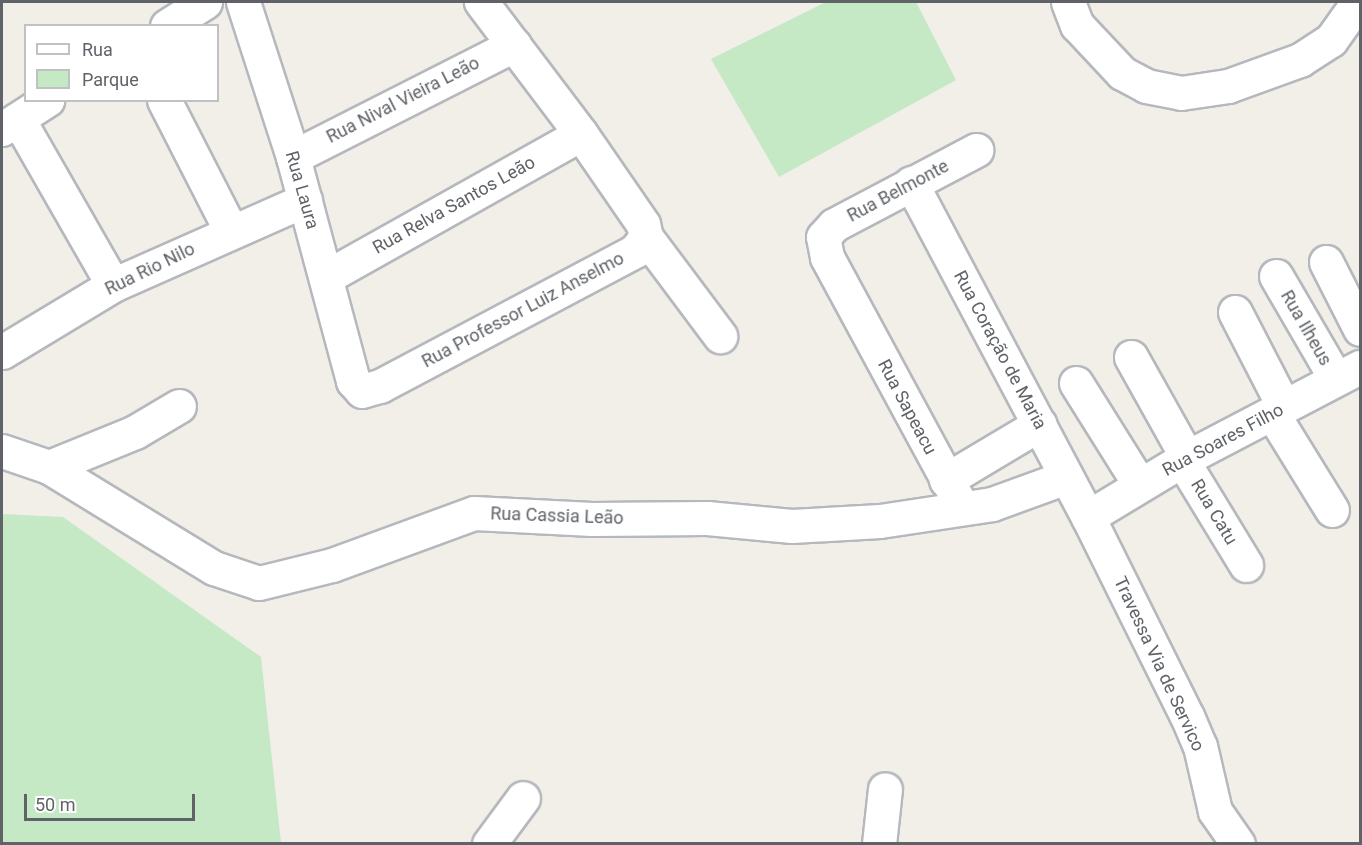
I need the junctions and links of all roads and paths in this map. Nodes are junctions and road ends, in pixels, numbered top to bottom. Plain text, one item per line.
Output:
1 (205, 2) edge
2 (243, 2) edge
3 (481, 2) edge
4 (1068, 2) edge
5 (1358, 2) edge
6 (170, 24) edge
7 (514, 45) junction
8 (44, 102) edge
9 (165, 102) edge
10 (10, 124) edge
11 (581, 134) junction
12 (976, 150) dead end
13 (293, 157) junction
14 (911, 183) junction
15 (305, 200) junction
16 (231, 231) junction
17 (646, 237) junction
18 (823, 237) joint
19 (1326, 262) dead end
20 (1276, 276) dead end
21 (326, 277) junction
22 (113, 285) junction
23 (1234, 312) dead end
24 (1360, 329) edge
25 (720, 336) dead end
26 (2, 352) edge
27 (1131, 357) dead end
28 (1348, 373) edge
29 (352, 381) joint
30 (1076, 383) dead end
31 (179, 406) dead end
32 (1278, 410) junction
33 (1040, 424) junction
34 (2, 451) edge
35 (1185, 458) junction
36 (49, 467) junction
37 (1066, 477) junction
38 (1140, 485) junction
39 (954, 494) junction
40 (1332, 510) dead end
41 (1088, 517) junction
42 (1246, 565) dead end
43 (885, 789) dead end
44 (524, 798) dead end
45 (489, 843) edge
46 (879, 843) edge
47 (1238, 843) edge

1 - 6 street
2 - 13 street, Rua Laura
3 - 7 street
4 - 5 street
7 - 11 street
7 - 13 street, Rua Nival Vieira Leão
8 - 10 street
9 - 16 street
10 - 22 street
11 - 17 street
11 - 21 street, Rua Relva Santos Leão
12 - 14 street, Rua Belmonte
13 - 15 street, Rua Laura
14 - 18 street, Rua Belmonte
14 - 33 street, Rua Coração de Maria
15 - 16 street, Rua Rio Nilo
15 - 21 street, Rua Laura
16 - 22 street, Rua Rio Nilo
17 - 25 street
17 - 29 street, Rua Professor Luiz Anselmo
18 - 39 street, Rua Sapeacu
19 - 24 street
20 - 28 street, Rua Ilheus
21 - 29 street, Rua Laura
22 - 26 street, Rua Rio Nilo
23 - 32 street
27 - 35 street, Rua Catu
28 - 32 street, Rua Soares Filho
30 - 38 street
31 - 36 street
32 - 35 street, Rua Soares Filho
32 - 40 street
33 - 37 street, Rua Coração de Maria
33 - 39 street
34 - 36 street, Rua Cassia Leão
35 - 38 street, Rua Soares Filho
35 - 42 street, Rua Catu
36 - 39 street, Rua Cassia Leão
37 - 39 street, Rua Cassia Leão
37 - 41 street, Rua Coração de Maria
38 - 41 street, Rua Soares Filho
41 - 47 street, Travessa Via de Servico
43 - 46 street
44 - 45 street

